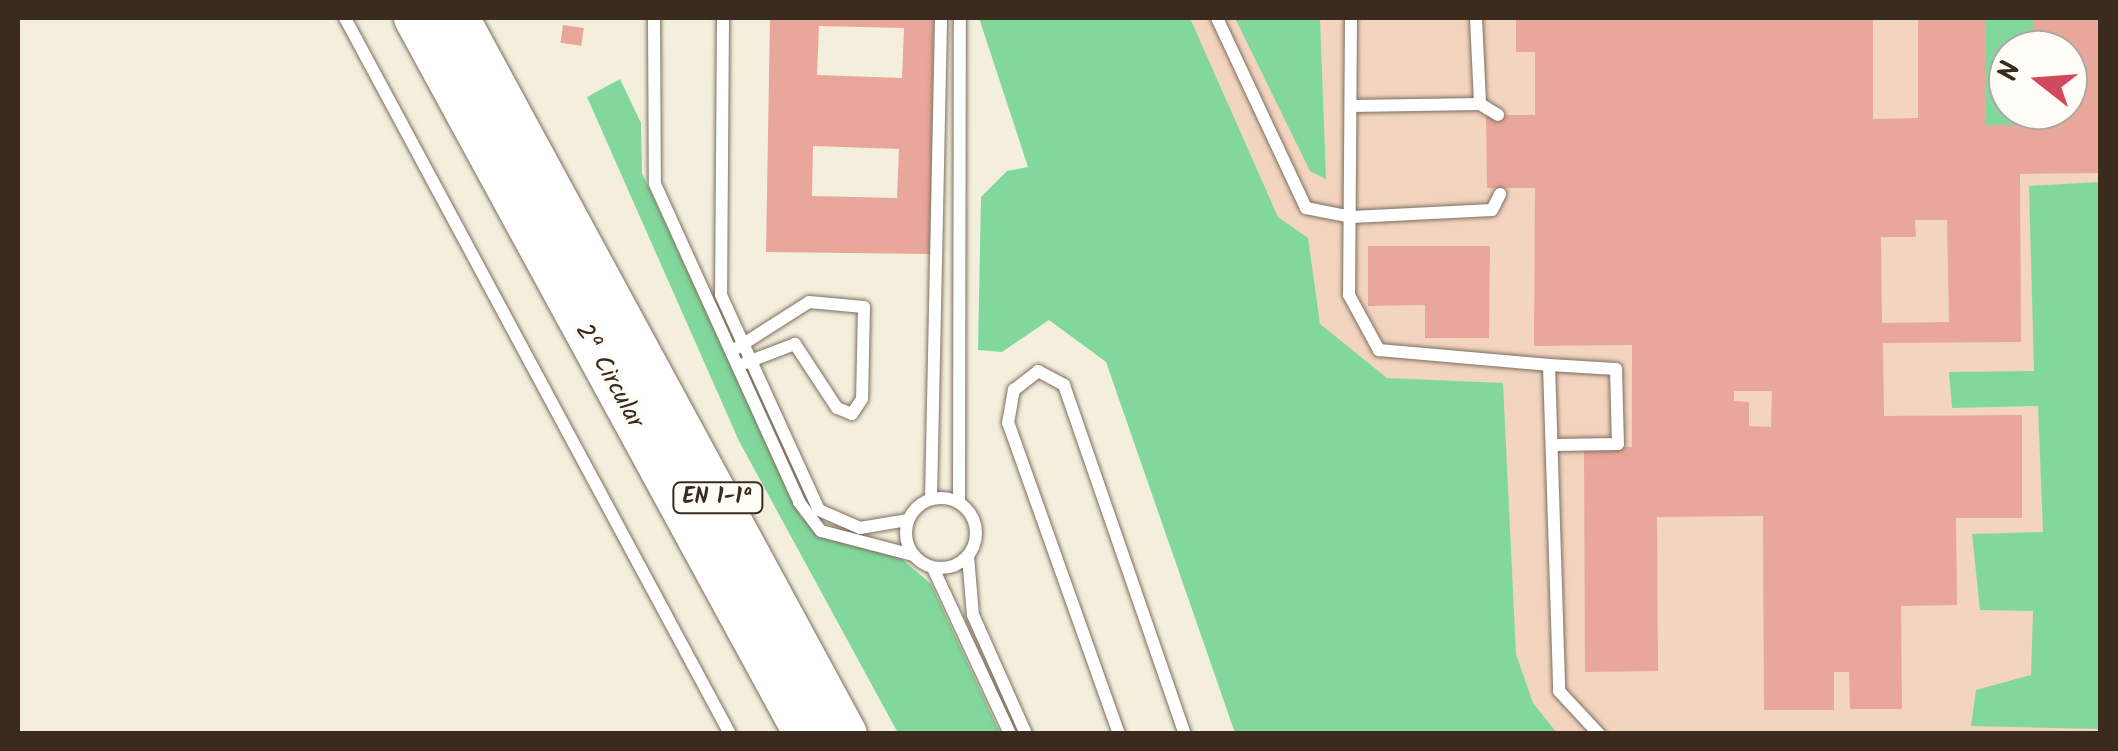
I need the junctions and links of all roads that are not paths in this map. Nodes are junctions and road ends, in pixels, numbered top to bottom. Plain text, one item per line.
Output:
1 (346, 18) edge
2 (415, 18) edge
3 (458, 18) edge
4 (654, 18) edge
5 (722, 18) edge
6 (942, 18) edge
7 (960, 18) edge
8 (1216, 18) edge
9 (1351, 18) edge
10 (1476, 18) edge
11 (1480, 104) junction
12 (1352, 106) junction
13 (1498, 115) dead end
14 (1500, 194) dead end
15 (1352, 217) junction
16 (737, 348) junction
17 (744, 364) junction
18 (1549, 364) junction
19 (1554, 445) junction
20 (931, 499) junction
21 (960, 502) junction
22 (908, 520) junction
23 (912, 555) junction
24 (968, 556) junction
25 (934, 568) junction
26 (730, 734) edge
27 (805, 734) edge
28 (846, 734) edge
29 (1010, 734) edge
30 (1026, 734) edge
31 (1119, 734) edge
32 (1185, 734) edge
33 (1600, 734) edge

1 - 26 lane
2 - 27 highway, 2ª Circular / EN 1-1ª
3 - 28 highway, 2ª Circular / EN 1-1ª
4 - 16 lane
5 - 16 lane
6 - 20 lane
7 - 21 lane
8 - 15 lane
9 - 12 lane
10 - 11 lane
11 - 12 lane
11 - 13 lane
12 - 15 lane
14 - 15 lane
15 - 18 lane
16 - 17 lane
16 - 17 lane
17 - 22 lane
17 - 23 lane
18 - 19 lane
18 - 19 lane
19 - 33 lane
20 - 21 lane
20 - 22 lane
21 - 24 lane
22 - 23 lane
23 - 25 lane
24 - 25 lane
24 - 30 lane
25 - 29 lane
31 - 32 lane

